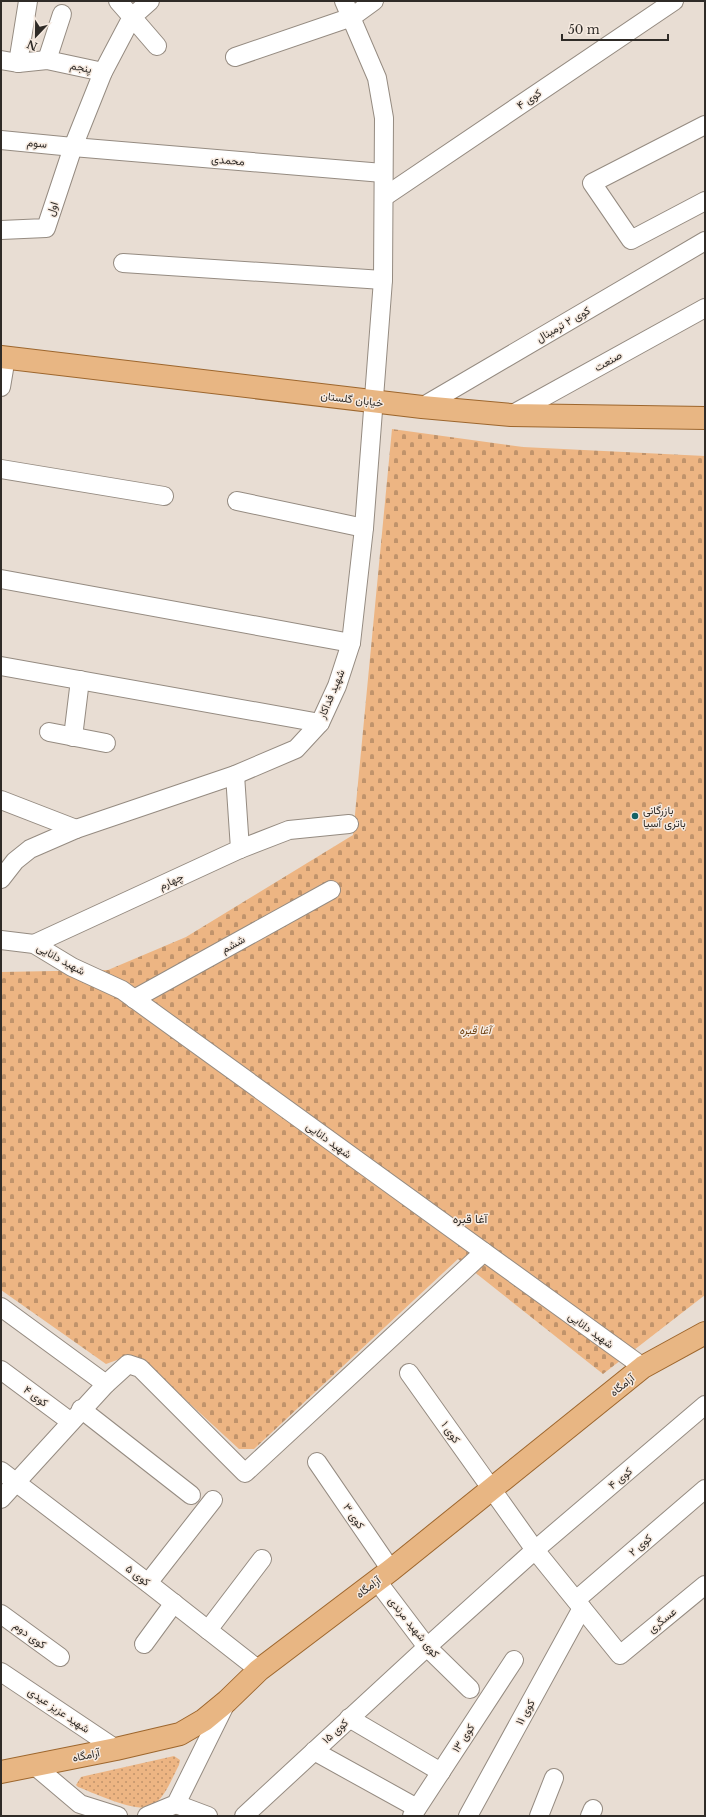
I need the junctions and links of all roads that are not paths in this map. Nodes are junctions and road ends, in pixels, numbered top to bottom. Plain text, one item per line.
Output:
1 (28, 1) edge
2 (118, 1) edge
3 (150, 1) edge
4 (344, 1) edge
5 (374, 1) edge
6 (674, 1) edge
7 (62, 14) dead end
8 (132, 17) junction
9 (352, 17) junction
10 (157, 46) dead end
11 (235, 57) dead end
12 (47, 60) junction
13 (10, 61) edge
14 (102, 72) junction
15 (705, 125) edge
16 (1, 140) edge
17 (73, 147) junction
18 (383, 173) junction
19 (384, 197) junction
20 (705, 201) edge
21 (1, 230) edge
22 (705, 241) edge
23 (123, 262) dead end
24 (384, 280) junction
25 (705, 308) edge
26 (4, 357) edge
27 (1, 387) edge
28 (375, 402) junction
29 (422, 407) junction
30 (511, 415) junction
31 (705, 418) edge
32 (1, 469) edge
33 (164, 496) dead end
34 (237, 501) dead end
35 (364, 528) junction
36 (1, 579) edge
37 (351, 643) junction
38 (1, 666) edge
39 (80, 680) junction
40 (320, 723) junction
41 (49, 732) dead end
42 (73, 737) junction
43 (106, 743) dead end
44 (235, 775) junction
45 (1, 800) edge
46 (349, 824) dead end
47 (76, 829) junction
48 (240, 849) junction
49 (8, 860) edge
50 (1, 879) edge
51 (332, 890) dead end
52 (1, 940) edge
53 (34, 944) junction
54 (134, 999) junction
55 (484, 1252) junction
56 (1, 1307) edge
57 (705, 1333) edge
58 (643, 1368) junction
59 (1, 1370) edge
60 (409, 1373) dead end
61 (106, 1384) junction
62 (705, 1405) edge
63 (76, 1415) junction
64 (317, 1462) dead end
65 (1, 1471) edge
66 (16, 1483) junction
67 (705, 1489) edge
68 (492, 1490) junction
69 (191, 1495) dead end
70 (1, 1499) edge
71 (213, 1500) dead end
72 (535, 1550) junction
73 (262, 1559) dead end
74 (384, 1575) junction
75 (148, 1583) junction
76 (705, 1585) edge
77 (174, 1603) junction
78 (579, 1604) junction
79 (1, 1614) edge
80 (208, 1630) junction
81 (144, 1644) dead end
82 (427, 1647) junction
83 (620, 1655) joint
84 (60, 1657) dead end
85 (514, 1660) dead end
86 (259, 1670) junction
87 (1, 1672) edge
88 (470, 1689) dead end
89 (227, 1701) junction
90 (349, 1718) junction
91 (116, 1749) junction
92 (314, 1751) junction
93 (35, 1766) junction
94 (1, 1772) edge
95 (441, 1772) junction
96 (554, 1778) dead end
97 (176, 1804) junction
98 (86, 1810) edge
99 (415, 1812) edge
100 (118, 1816) edge
101 (148, 1816) edge
102 (208, 1816) edge
103 (244, 1816) edge
104 (468, 1816) edge
105 (539, 1816) edge

1 - 13 street
2 - 8 street
3 - 8 street, پنجم
4 - 9 street, شهید فداکار
5 - 9 street
6 - 19 street, کوی ۴
7 - 12 street
8 - 10 street
8 - 14 street, پنجم
9 - 11 street
9 - 18 street, شهید فداکار
12 - 13 street, پنجم
12 - 14 street, پنجم
14 - 17 street
15 - 20 street
16 - 17 street, سوم
17 - 18 street, محمدی
17 - 21 street, اول
18 - 19 street, شهید فداکار
19 - 24 street, شهید فداکار
22 - 29 street, کوی ۲ ترمینال
23 - 24 street
24 - 28 street, شهید فداکار
25 - 30 street, صنعت
26 - 27 street
26 - 28 main road, خیابان گلستان
28 - 29 main road, خیابان گلستان
28 - 35 street, شهید فداکار
29 - 30 main road, خیابان گلستان
30 - 31 main road, خیابان گلستان
32 - 33 street
34 - 35 street
35 - 37 street, شهید فداکار
36 - 37 street
37 - 40 street, شهید فداکار
38 - 39 street
39 - 40 street
39 - 42 street
40 - 44 street, شهید فداکار
41 - 42 street
42 - 43 street
44 - 47 street, شهید فداکار
44 - 48 street
45 - 47 street
46 - 48 street, چهارم
47 - 49 street, شهید فداکار
48 - 53 street, چهارم
49 - 50 street, شهید فداکار
51 - 54 street, ششم
52 - 53 street, شهید دانایی
53 - 54 street, شهید دانایی
54 - 55 street, شهید دانایی
55 - 58 street, شهید دانایی
55 - 61 street
56 - 61 street
57 - 58 main road, آرامگاه
58 - 68 main road, آرامگاه
59 - 63 street, کوی ۴
60 - 68 street, کوی ۱
61 - 63 street
62 - 72 street, کوی ۴
63 - 66 street
63 - 69 street, کوی ۴
64 - 74 street, کوی ۳
65 - 66 street, کوی ۵
66 - 70 street
66 - 75 street, کوی ۵
67 - 78 street, کوی ۲
68 - 72 street, کوی ۱
68 - 74 main road, آرامگاه
71 - 75 street
72 - 78 street, کوی ۱
72 - 82 street, کوی ۴
73 - 80 street
74 - 82 street, کوی شهید مرندی
74 - 86 main road, آرامگاه
75 - 77 street, کوی ۵
76 - 83 street, عسگری
77 - 80 street, کوی ۵
77 - 81 street
78 - 83 street, کوی ۱
78 - 104 street, کوی ۱۱
79 - 84 street, کوی دوم
80 - 86 street, کوی ۵
82 - 88 street, کوی شهید مرندی
82 - 90 street, کوی ۱۵
85 - 95 street, کوی ۱۳
86 - 89 main road, آرامگاه
87 - 91 street, شهید عزیز عیدی
89 - 91 main road, آرامگاه
89 - 97 street
90 - 92 street, کوی ۱۵
90 - 95 street
91 - 93 main road, آرامگاه
92 - 99 street
92 - 103 street, کوی ۱۵
93 - 94 main road, آرامگاه
93 - 98 street
95 - 99 street, کوی ۱۳
96 - 105 street
97 - 101 street
97 - 102 street
98 - 100 street

